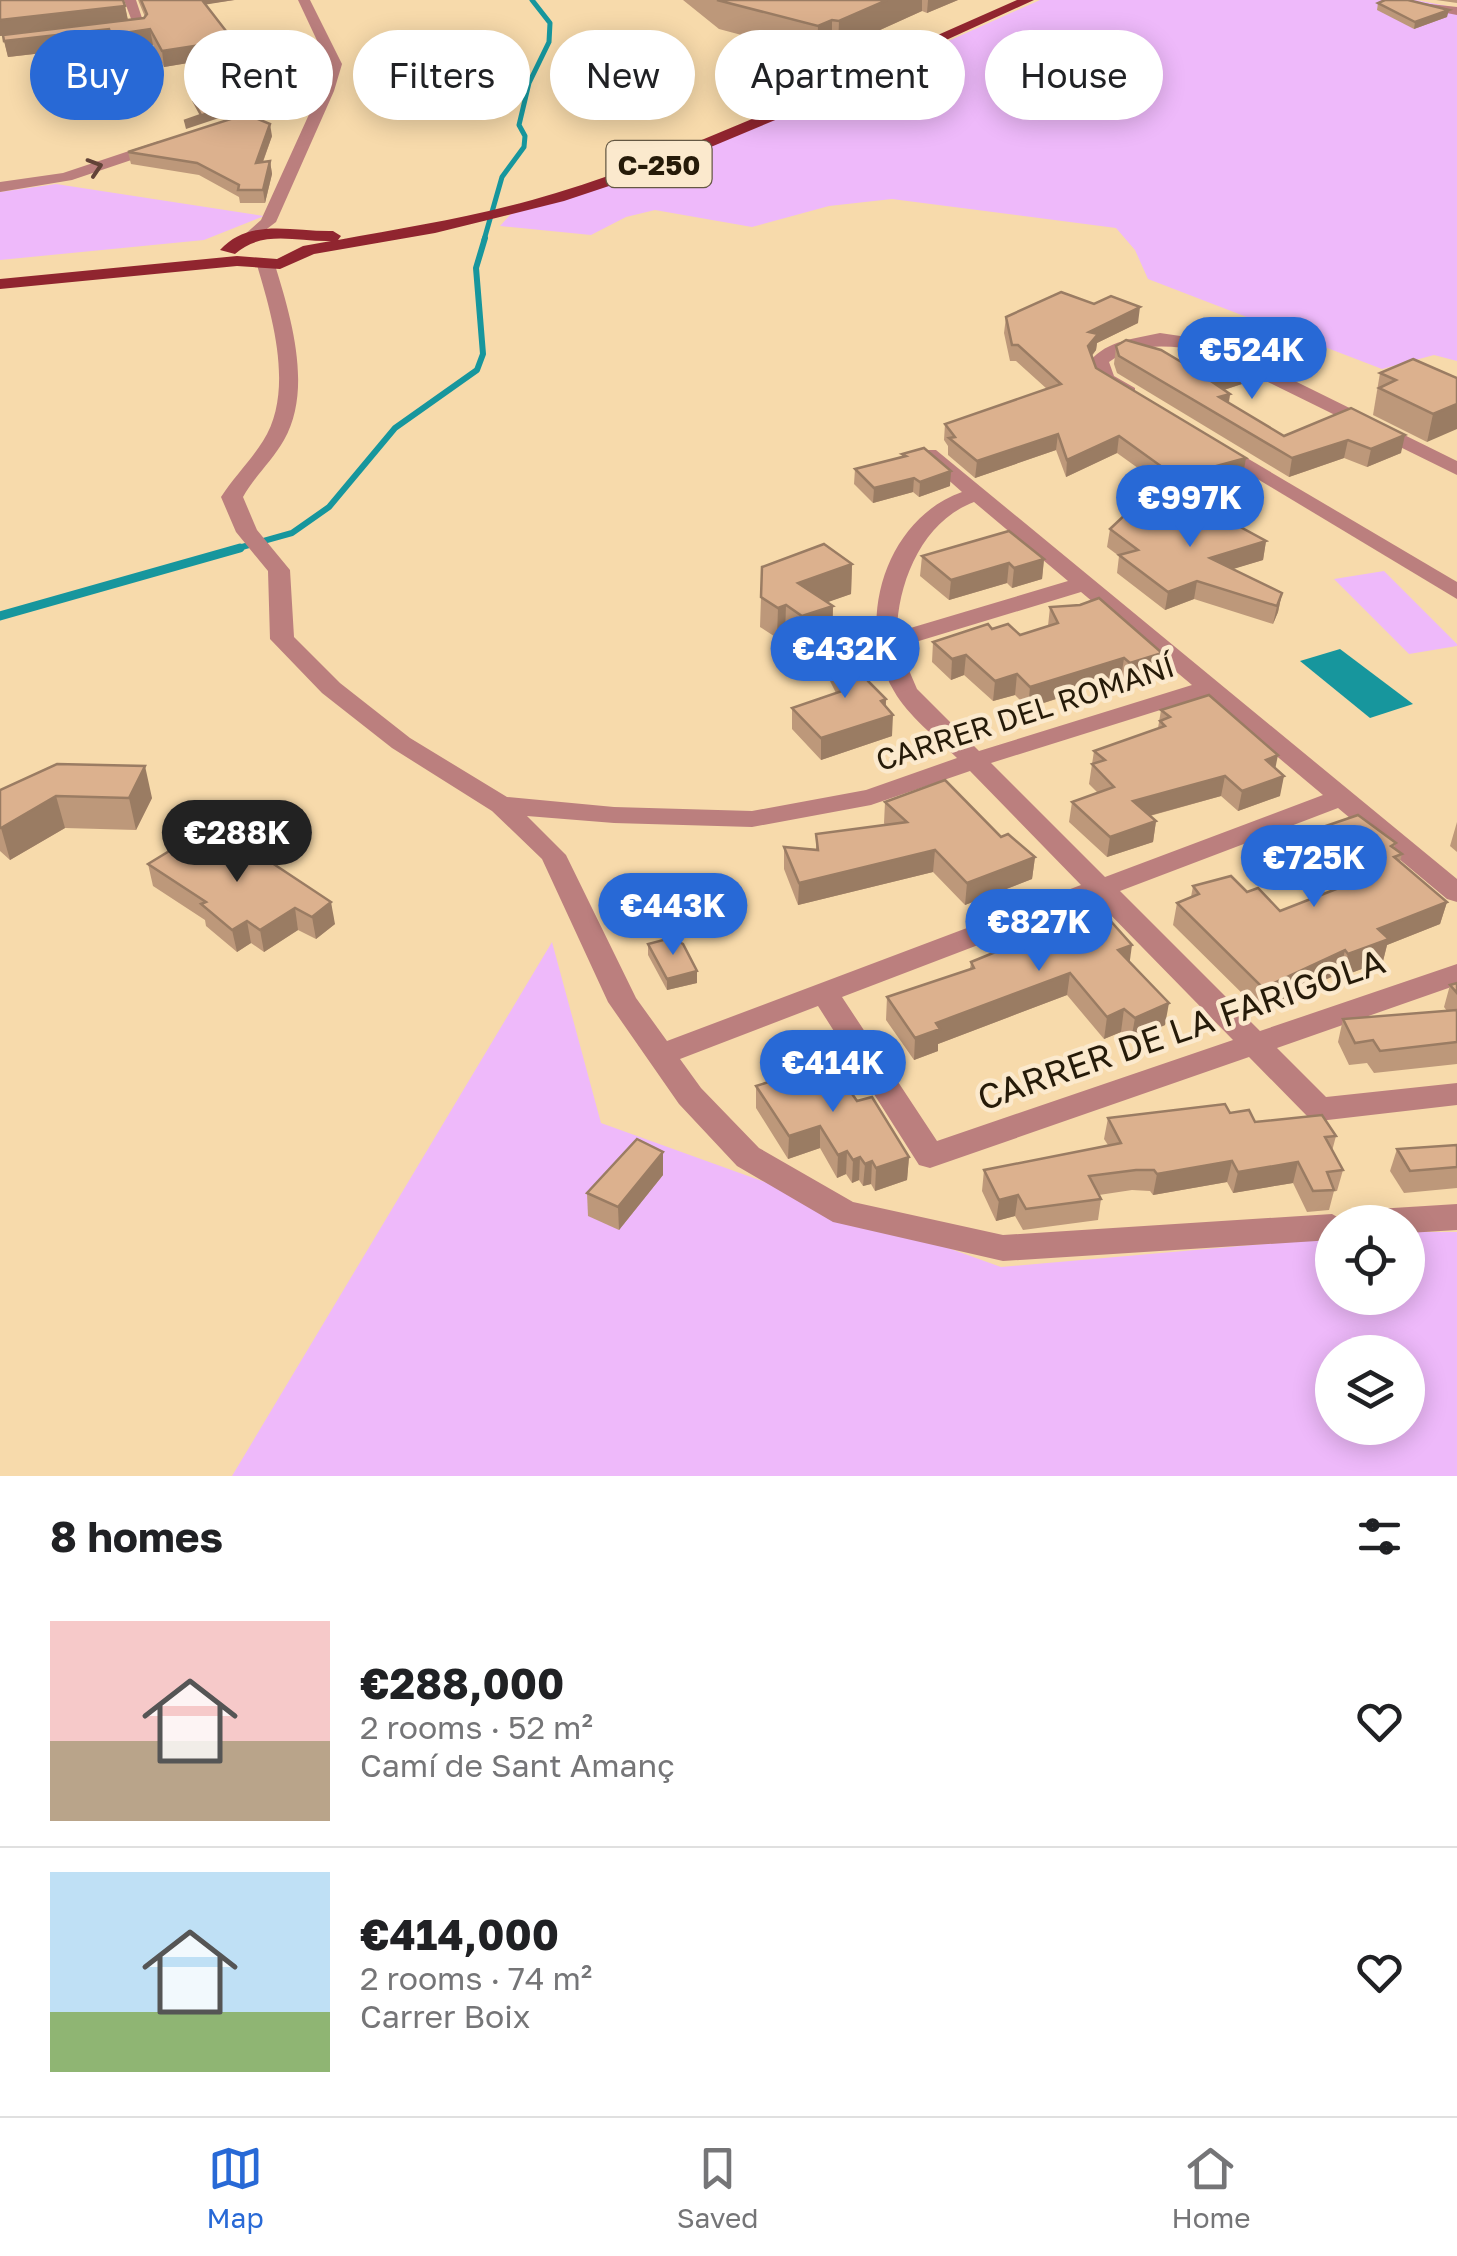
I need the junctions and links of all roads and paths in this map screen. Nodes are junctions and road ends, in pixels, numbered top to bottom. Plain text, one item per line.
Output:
1 (130, 0) edge
2 (304, 0) edge
3 (1008, 0) edge
4 (1028, 0) edge
5 (1400, 0) edge
6 (1457, 12) edge
7 (120, 30) edge
8 (319, 30) edge
9 (944, 30) edge
10 (957, 30) edge
11 (240, 120) edge
12 (316, 120) edge
13 (736, 120) edge
14 (763, 120) edge
15 (196, 134) edge
16 (178, 140) edge
17 (0, 187) edge
18 (529, 201) junction
19 (272, 227) junction
20 (307, 244) junction
21 (233, 255) junction
22 (266, 265) junction
23 (0, 276) edge
24 (0, 284) edge
25 (1139, 399) edge
26 (1206, 440) edge
27 (929, 454) edge
28 (1457, 469) edge
29 (976, 494) junction
30 (1085, 583) junction
31 (1457, 592) edge
32 (887, 643) junction
33 (1211, 687) junction
34 (972, 762) junction
35 (1342, 796) junction
36 (501, 806) junction
37 (1098, 887) junction
38 (1457, 893) edge
39 (1457, 974) edge
40 (824, 992) junction
41 (1254, 1043) junction
42 (660, 1056) junction
43 (1457, 1094) edge
44 (1457, 1217) edge
45 (1425, 1219) edge
46 (1315, 1228) edge

1 - 7 street
2 - 8 street
3 - 9 main road, C-250
4 - 10 main road, C-250
5 - 6 street
11 - 15 street
12 - 19 street
13 - 18 main road, C-250
14 - 18 main road, C-250
17 -> 16 street
18 - 20 main road, C-250
19 - 20 main road, C-250
19 - 21 main road, C-250
20 - 22 main road, C-250
21 - 22 main road, C-250
21 - 23 main road, C-250
21 - 24 main road, C-250
22 - 36 street
25 - 28 street
26 - 31 street
27 - 29 street
29 - 30 street
29 - 32 street
30 - 32 street
30 - 33 street
32 - 34 street
33 - 34 street, CARRER DEL ROMANÍ
33 - 35 street
34 - 36 street, CARRER DEL ROMANÍ
34 - 37 street
35 - 37 street
35 - 38 street
36 - 42 street
37 - 40 street
37 - 41 street
39 - 41 street, CARRER DE LA FARIGOLA
40 - 41 street, CARRER DE LA FARIGOLA
40 - 42 street
41 - 43 street
42 - 46 street
44 - 45 street

